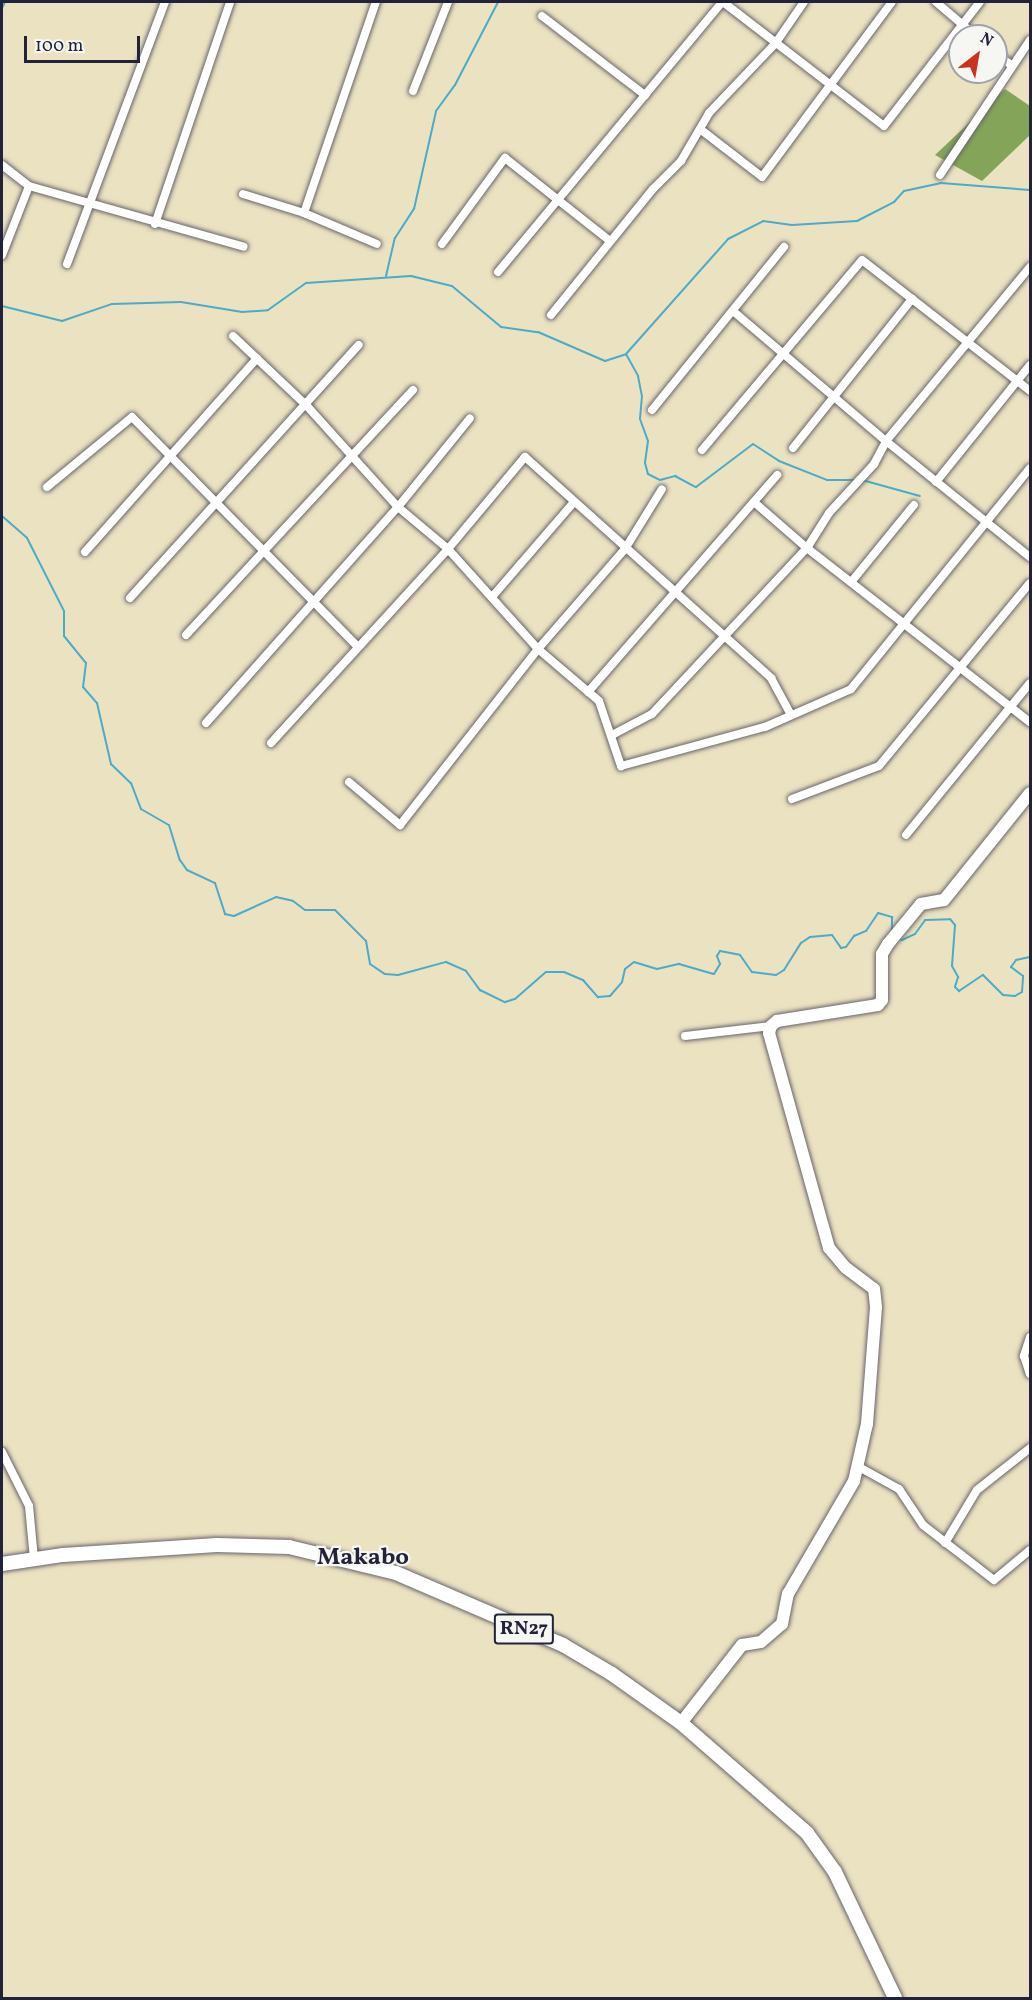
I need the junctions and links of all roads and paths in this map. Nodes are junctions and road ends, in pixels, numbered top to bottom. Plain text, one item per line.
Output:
1 (165, 2) edge
2 (230, 2) edge
3 (376, 2) edge
4 (448, 2) edge
5 (723, 2) edge
6 (804, 2) edge
7 (892, 2) edge
8 (936, 2) edge
9 (980, 2) edge
10 (542, 16) dead end
11 (962, 24) edge
12 (965, 24) edge
13 (1030, 40) edge
14 (775, 44) junction
15 (948, 46) edge
16 (1008, 63) edge
17 (1011, 65) junction
18 (828, 86) junction
19 (413, 91) dead end
20 (645, 95) junction
21 (700, 129) junction
22 (2, 165) edge
23 (940, 175) dead end
24 (29, 186) junction
25 (243, 194) dead end
26 (558, 197) junction
27 (87, 206) junction
28 (304, 213) junction
29 (155, 224) junction
30 (610, 241) junction
31 (377, 244) dead end
32 (442, 244) dead end
33 (244, 247) dead end
34 (784, 247) dead end
35 (2, 255) edge
36 (67, 264) dead end
37 (1030, 267) edge
38 (498, 272) dead end
39 (912, 299) junction
40 (733, 311) junction
41 (551, 315) dead end
42 (233, 336) dead end
43 (968, 343) junction
44 (359, 345) dead end
45 (782, 352) junction
46 (257, 358) junction
47 (1030, 365) edge
48 (1018, 381) junction
49 (413, 390) dead end
50 (1030, 391) edge
51 (834, 397) junction
52 (307, 406) junction
53 (652, 410) dead end
54 (470, 418) dead end
55 (886, 441) junction
56 (793, 448) dead end
57 (702, 450) dead end
58 (171, 456) junction
59 (351, 457) junction
60 (1030, 468) edge
61 (777, 476) dead end
62 (936, 482) junction
63 (47, 487) dead end
64 (662, 489) dead end
65 (574, 502) junction
66 (754, 502) junction
67 (219, 504) junction
68 (914, 505) dead end
69 (398, 507) junction
70 (987, 524) junction
71 (807, 548) junction
72 (448, 549) junction
73 (625, 549) junction
74 (85, 552) dead end
75 (266, 552) junction
76 (1030, 557) edge
77 (852, 581) junction
78 (1030, 583) edge
79 (674, 594) junction
80 (492, 597) junction
81 (130, 598) dead end
82 (315, 600) junction
83 (906, 622) junction
84 (186, 635) dead end
85 (724, 639) junction
86 (358, 647) junction
87 (538, 649) junction
88 (958, 668) junction
89 (1030, 683) edge
90 (588, 692) junction
91 (1011, 707) junction
92 (792, 715) junction
93 (1030, 722) edge
94 (206, 723) dead end
95 (612, 735) junction
96 (271, 743) dead end
97 (349, 782) dead end
98 (1030, 793) edge
99 (792, 799) dead end
100 (906, 835) dead end
101 (771, 1026) junction
102 (685, 1036) dead end
103 (1030, 1337) edge
104 (1030, 1374) edge
105 (1030, 1449) edge
106 (2, 1452) edge
107 (859, 1467) junction
108 (945, 1543) junction
109 (1030, 1550) edge
110 (34, 1559) junction
111 (2, 1564) edge
112 (681, 1723) junction
113 (895, 1998) edge

1 - 27 street
2 - 29 street
3 - 28 street
4 - 19 street
5 - 14 street
5 - 20 street
6 - 14 street
7 - 18 street
8 - 11 street
9 - 12 street
10 - 20 street
13 - 17 street
14 - 18 street
14 - 21 street
15 - 18 street
16 - 17 street
17 - 23 street
18 - 21 street
20 - 26 street
21 - 30 street
22 - 24 street
24 - 27 street
24 - 35 street
25 - 28 street
26 - 30 street
26 - 32 street
26 - 38 street
27 - 29 street
27 - 36 street
28 - 31 street
29 - 33 street
30 - 41 street
34 - 40 street
37 - 43 street
39 - 43 street
39 - 45 street
39 - 51 street
40 - 45 street
40 - 53 street
42 - 46 street
43 - 48 street
43 - 55 street
44 - 52 street
45 - 51 street
45 - 57 street
46 - 52 street
46 - 58 street
47 - 48 street
48 - 50 street
48 - 62 street
49 - 59 street
51 - 55 street
51 - 56 street
52 - 59 street
52 - 67 street
54 - 69 street
55 - 62 street
55 - 71 street
58 - 63 street
58 - 67 street
58 - 74 street
59 - 69 street
59 - 75 street
60 - 70 street
61 - 66 street
62 - 70 street
64 - 73 street
65 - 72 street
65 - 73 street
65 - 80 street
66 - 71 street
66 - 79 street
67 - 75 street
67 - 81 street
68 - 77 street
69 - 72 street
69 - 82 street
70 - 76 street
70 - 83 street
71 - 77 street
71 - 85 street
72 - 80 street
72 - 86 street
73 - 79 street
73 - 87 street
75 - 82 street
75 - 84 street
77 - 83 street
78 - 88 street
79 - 85 street
79 - 90 street
80 - 87 street
82 - 86 street
82 - 94 street
83 - 88 street
83 - 92 street
85 - 92 street
85 - 95 street
86 - 96 street
87 - 90 street
87 - 97 street
88 - 91 street
88 - 99 street
89 - 91 street
90 - 95 street
91 - 93 street
91 - 100 street
92 - 95 street
98 - 101 street
101 - 102 street
101 - 107 street
103 - 104 street
105 - 108 street
106 - 110 street
107 - 108 street
107 - 112 street
108 - 109 street
110 - 111 main road, RN27
110 - 112 main road, RN27
112 - 113 main road, RN27

